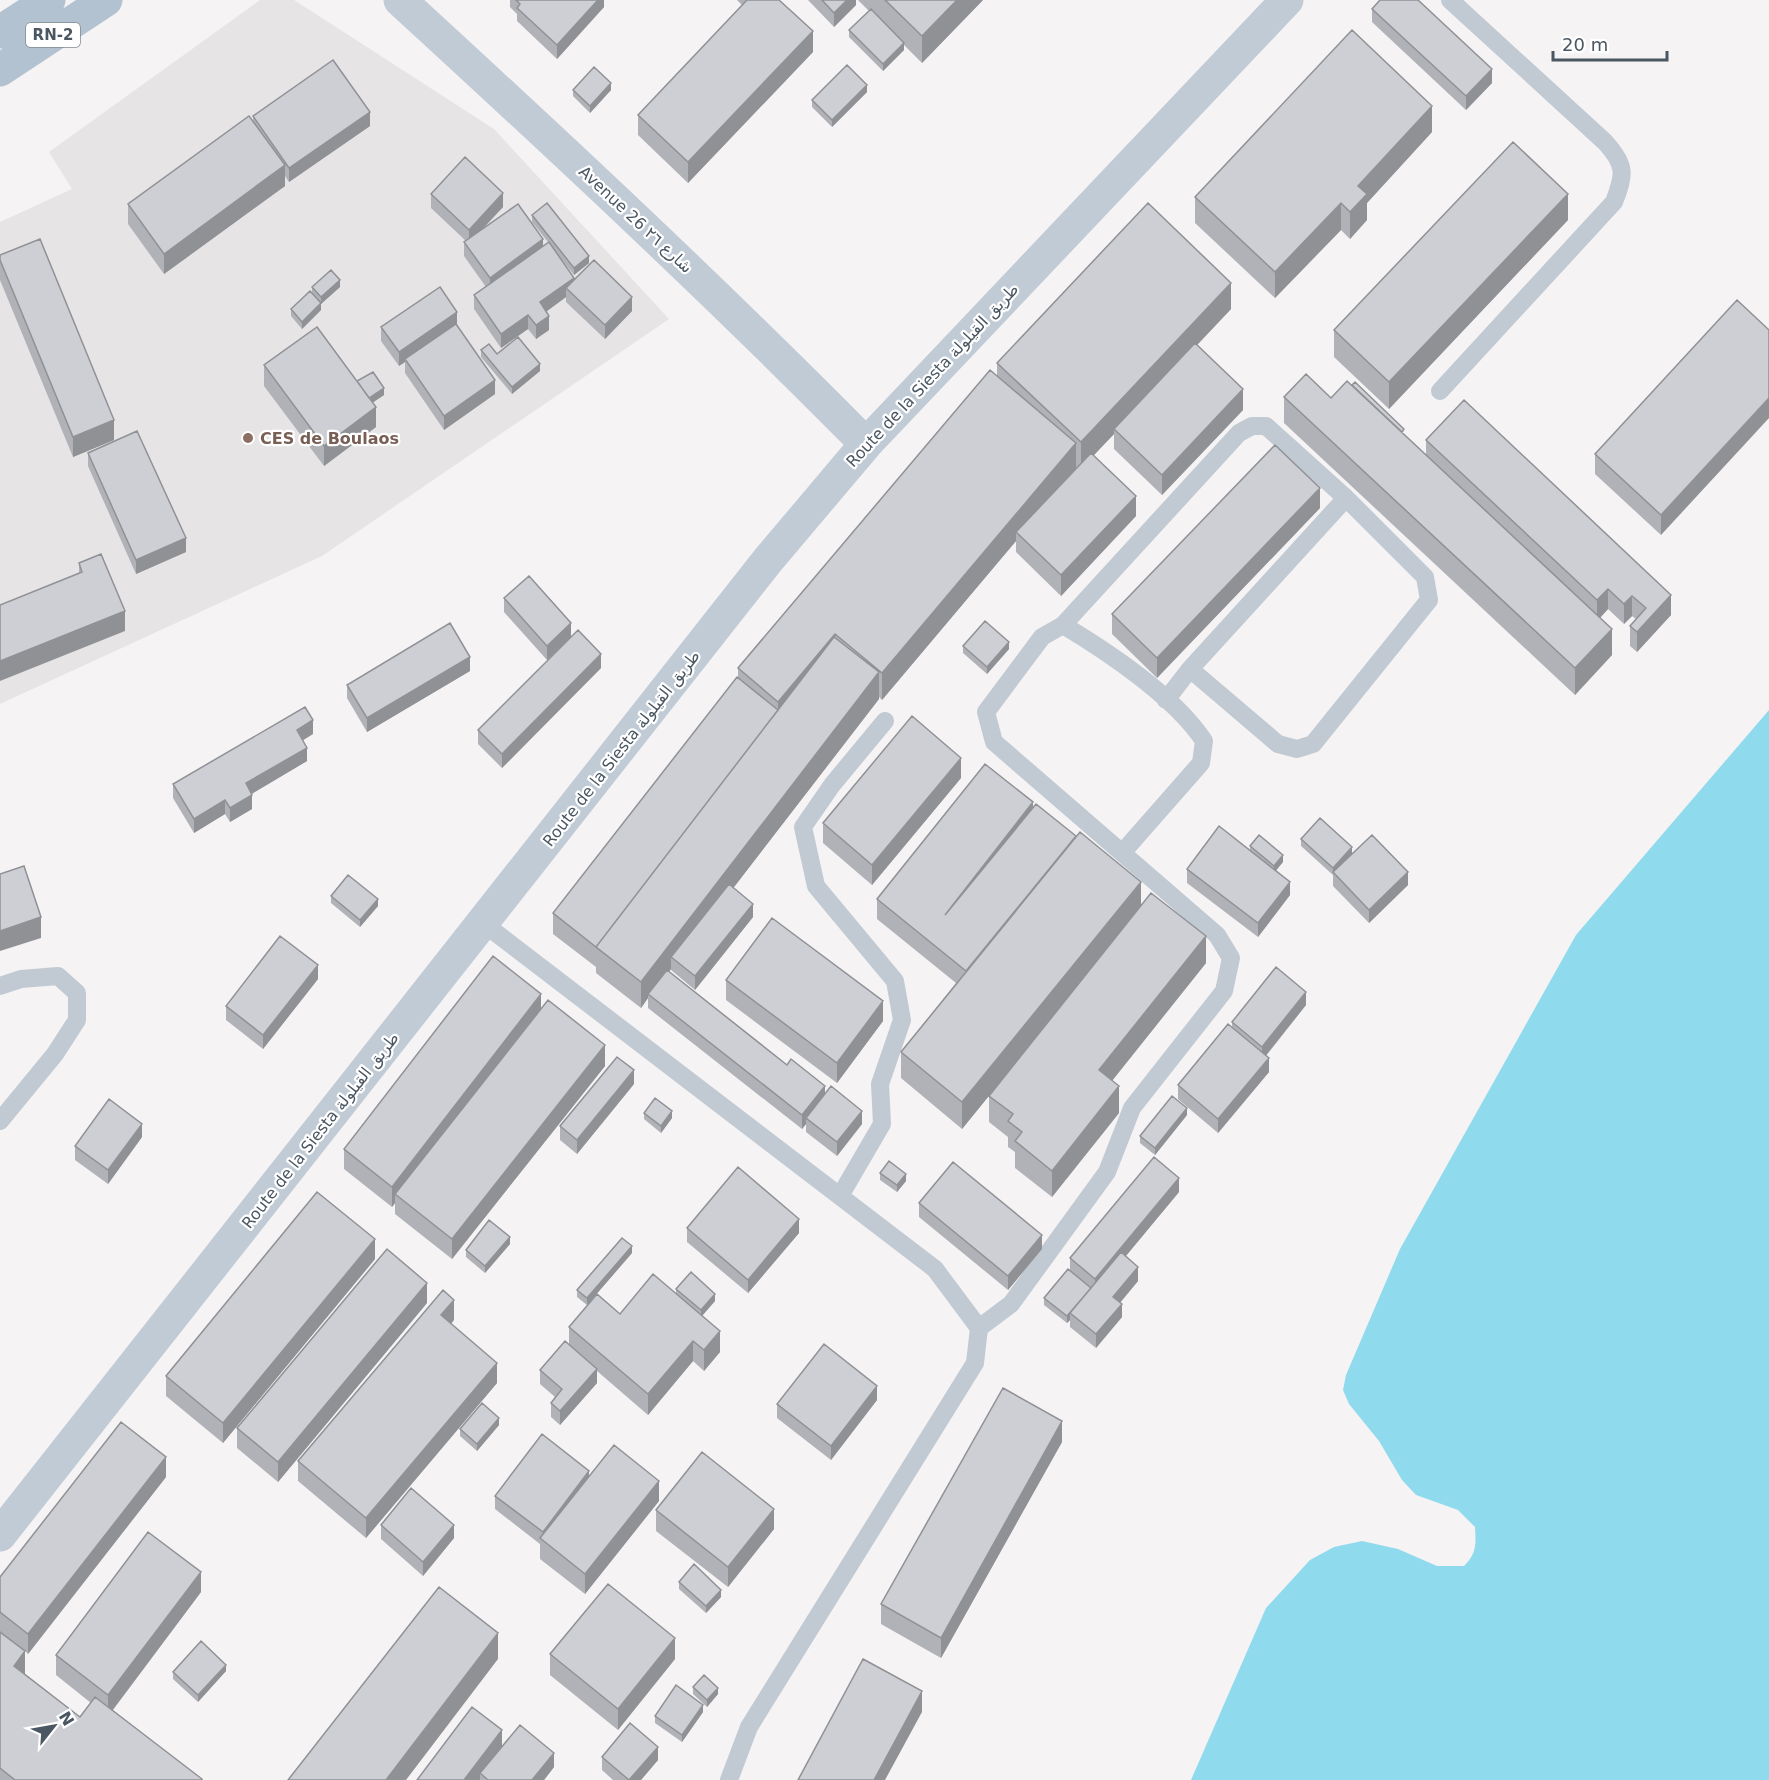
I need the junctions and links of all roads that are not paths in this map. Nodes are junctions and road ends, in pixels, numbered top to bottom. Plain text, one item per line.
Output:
1 (49, 0) edge
2 (106, 0) edge
3 (400, 0) edge
4 (1287, 0) edge
5 (1450, 0) edge
6 (0, 32) edge
7 (0, 70) edge
8 (1440, 391) dead end
9 (866, 444) junction
10 (1346, 498) junction
11 (1063, 625) junction
12 (1190, 669) junction
13 (1166, 700) junction
14 (885, 721) dead end
15 (1122, 853) junction
16 (483, 923) junction
17 (0, 986) edge
18 (0, 1121) edge
19 (840, 1196) junction
20 (980, 1328) junction
21 (0, 1535) edge
22 (729, 1780) edge

1 - 6 main road, RN-2
2 - 7 main road, RN-2
3 - 9 main road, Avenue 26 شارع ٢٦
4 - 9 main road, Route de la Siesta طريق القيلولة
5 - 8 lane
9 - 16 main road, Route de la Siesta طريق القيلولة
10 - 11 lane
10 - 12 lane
10 - 12 lane
11 - 13 lane
11 - 15 lane
12 - 13 lane
13 - 15 lane
14 - 19 lane
15 - 20 lane
16 - 19 lane
16 - 21 main road, Route de la Siesta طريق القيلولة
17 - 18 lane
19 - 20 lane
20 - 22 lane

